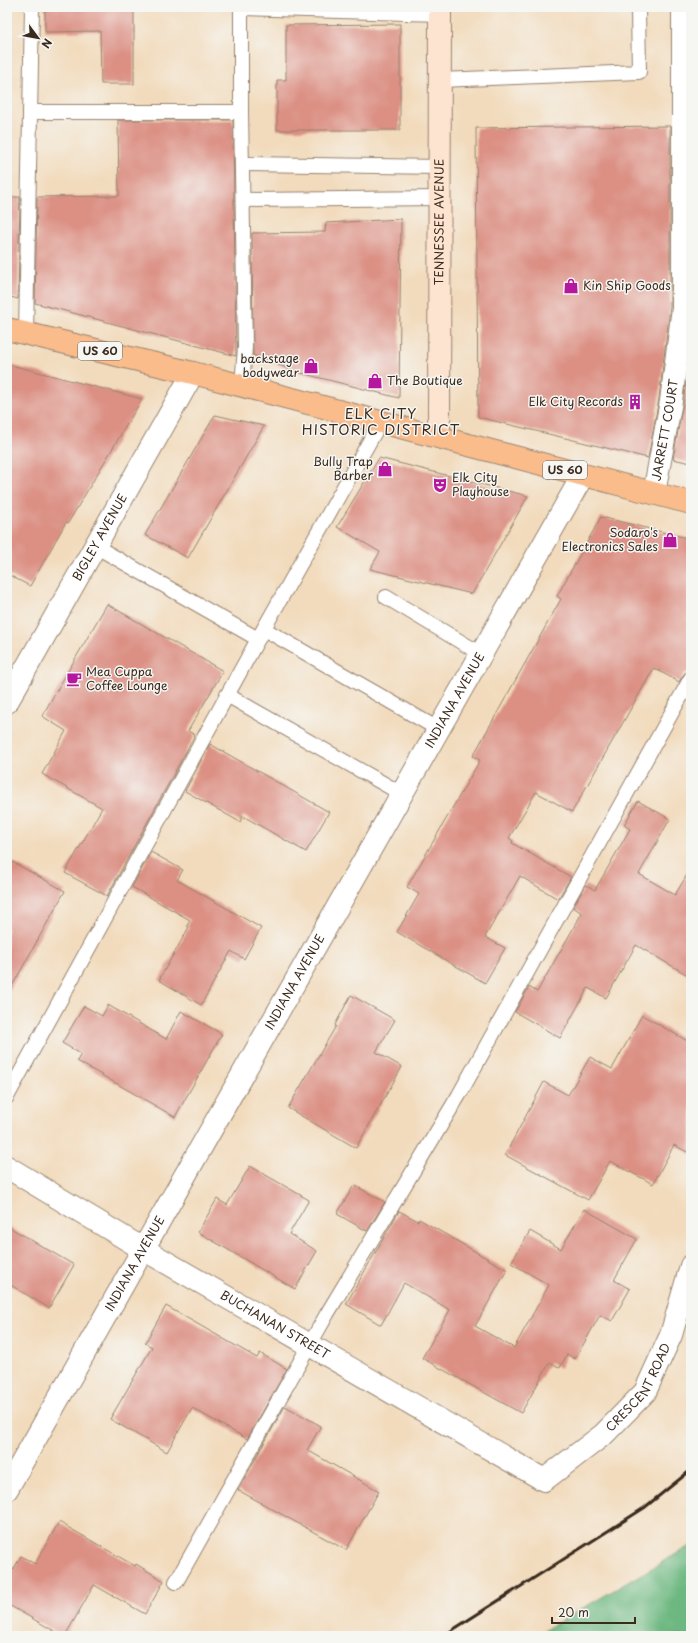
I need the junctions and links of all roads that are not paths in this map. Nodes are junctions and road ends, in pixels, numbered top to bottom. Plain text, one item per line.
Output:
1 (32, 7) edge
2 (638, 7) edge
3 (683, 7) edge
4 (241, 8) edge
5 (440, 11) edge
6 (440, 80) junction
7 (30, 112) junction
8 (241, 112) junction
9 (242, 164) junction
10 (440, 167) junction
11 (440, 198) junction
12 (243, 200) junction
13 (17, 332) edge
14 (193, 373) junction
15 (242, 386) junction
16 (381, 421) junction
17 (439, 436) junction
18 (583, 476) junction
19 (654, 493) junction
20 (691, 502) edge
21 (95, 546) junction
22 (386, 597) dead end
23 (261, 634) junction
24 (481, 654) junction
25 (691, 678) edge
26 (227, 695) junction
27 (7, 702) edge
28 (438, 729) junction
29 (402, 794) junction
30 (7, 1097) edge
31 (7, 1167) edge
32 (143, 1249) junction
33 (691, 1266) edge
34 (311, 1344) junction
35 (544, 1480) joint
36 (7, 1489) edge
37 (176, 1582) dead end

1 - 7 lane
2 - 6 lane
3 - 19 street, JARRETT COURT
4 - 5 lane
4 - 8 lane
5 - 6 street, TENNESSEE AVENUE
6 - 10 street, TENNESSEE AVENUE
7 - 8 lane
7 - 13 lane
8 - 9 lane
9 - 10 lane
9 - 12 lane
10 - 11 street, TENNESSEE AVENUE
11 - 12 lane
11 - 17 street, TENNESSEE AVENUE
12 - 15 lane
13 - 14 main road, US 60
14 - 15 main road, US 60
14 - 21 street, BIGLEY AVENUE
15 - 16 main road, US 60
16 - 17 main road, US 60
16 - 23 lane
17 - 18 main road, US 60
18 - 19 main road, US 60
18 - 24 street, INDIANA AVENUE
19 - 20 main road, US 60
21 - 23 lane
21 - 27 street, BIGLEY AVENUE
22 - 24 lane
23 - 26 lane
23 - 28 lane
24 - 28 street, INDIANA AVENUE
25 - 34 lane
26 - 29 lane
26 - 30 lane
28 - 29 street, INDIANA AVENUE
29 - 32 street, INDIANA AVENUE
31 - 32 street, BUCHANAN STREET
32 - 34 street, BUCHANAN STREET
32 - 36 street, INDIANA AVENUE
33 - 35 street, CRESCENT ROAD
34 - 35 street, BUCHANAN STREET
34 - 37 lane

